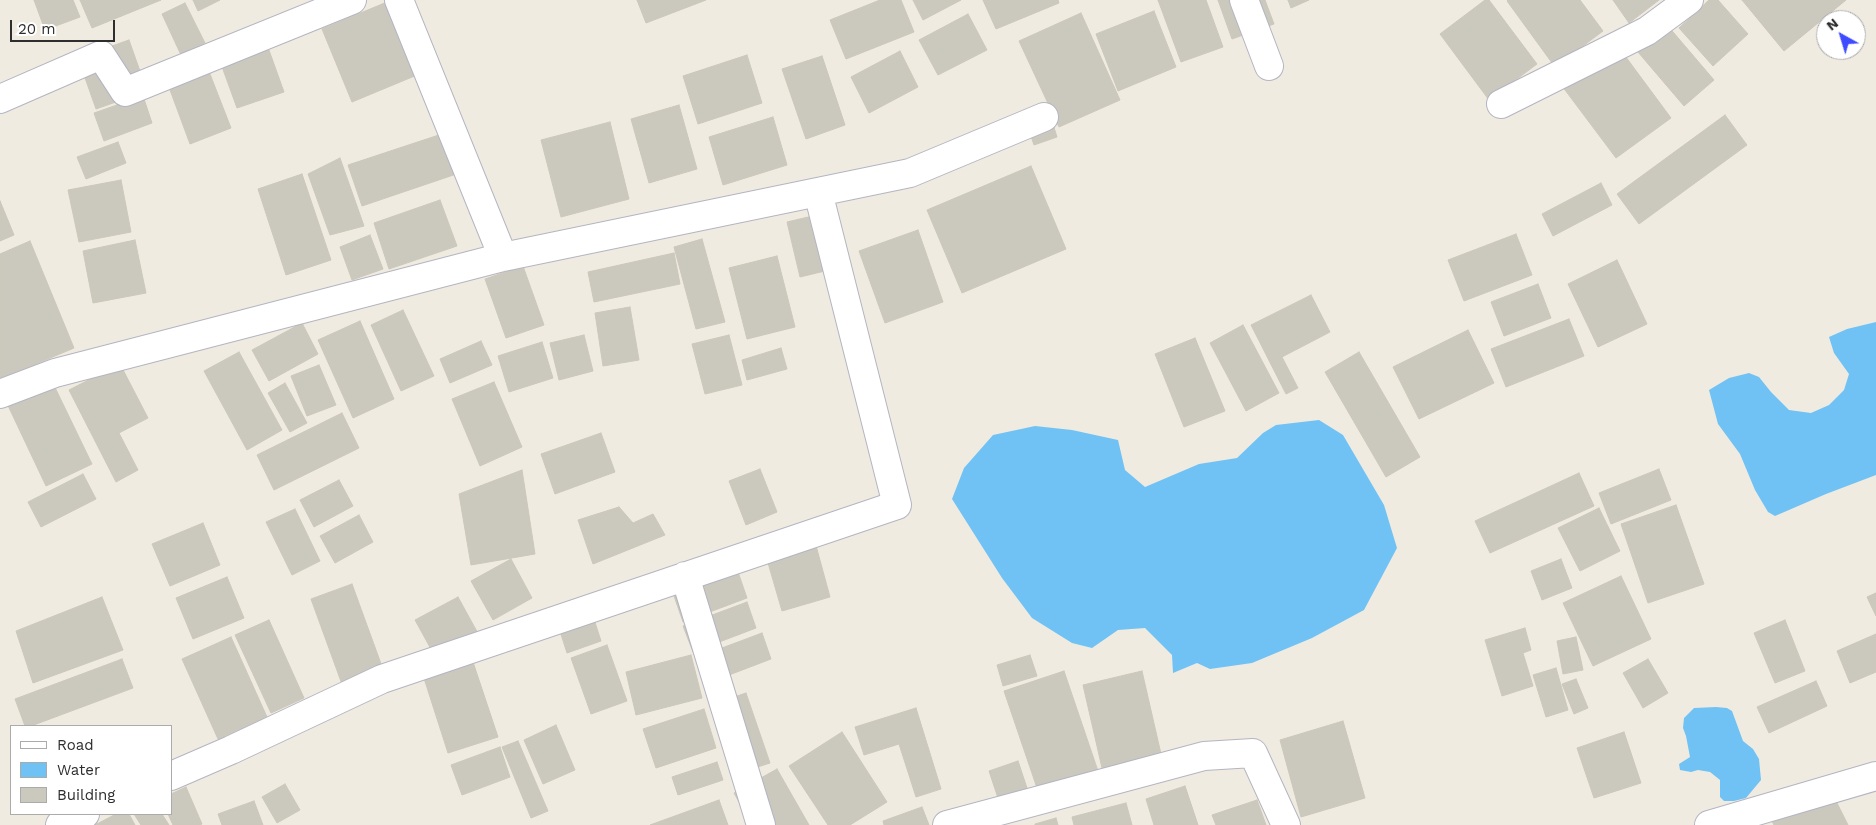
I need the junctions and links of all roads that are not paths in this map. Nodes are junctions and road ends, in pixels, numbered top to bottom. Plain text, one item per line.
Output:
1 (352, 0) edge
2 (399, 0) edge
3 (1244, 0) edge
4 (1689, 0) edge
5 (1269, 66) dead end
6 (0, 99) edge
7 (1501, 104) dead end
8 (1044, 117) dead end
9 (818, 192) junction
10 (503, 257) junction
11 (0, 394) edge
12 (685, 576) junction
13 (172, 776) edge
14 (1876, 776) edge
15 (84, 815) edge
16 (1024, 815) edge
17 (60, 825) edge
18 (761, 825) edge
19 (947, 825) edge
20 (1286, 825) edge
21 (1709, 825) edge

1 - 6 street
2 - 10 street
3 - 5 street
4 - 7 street
8 - 9 street
9 - 10 street
9 - 12 street
10 - 11 street
12 - 13 street
12 - 18 street
14 - 21 street
15 - 17 street
16 - 19 street
16 - 20 street

